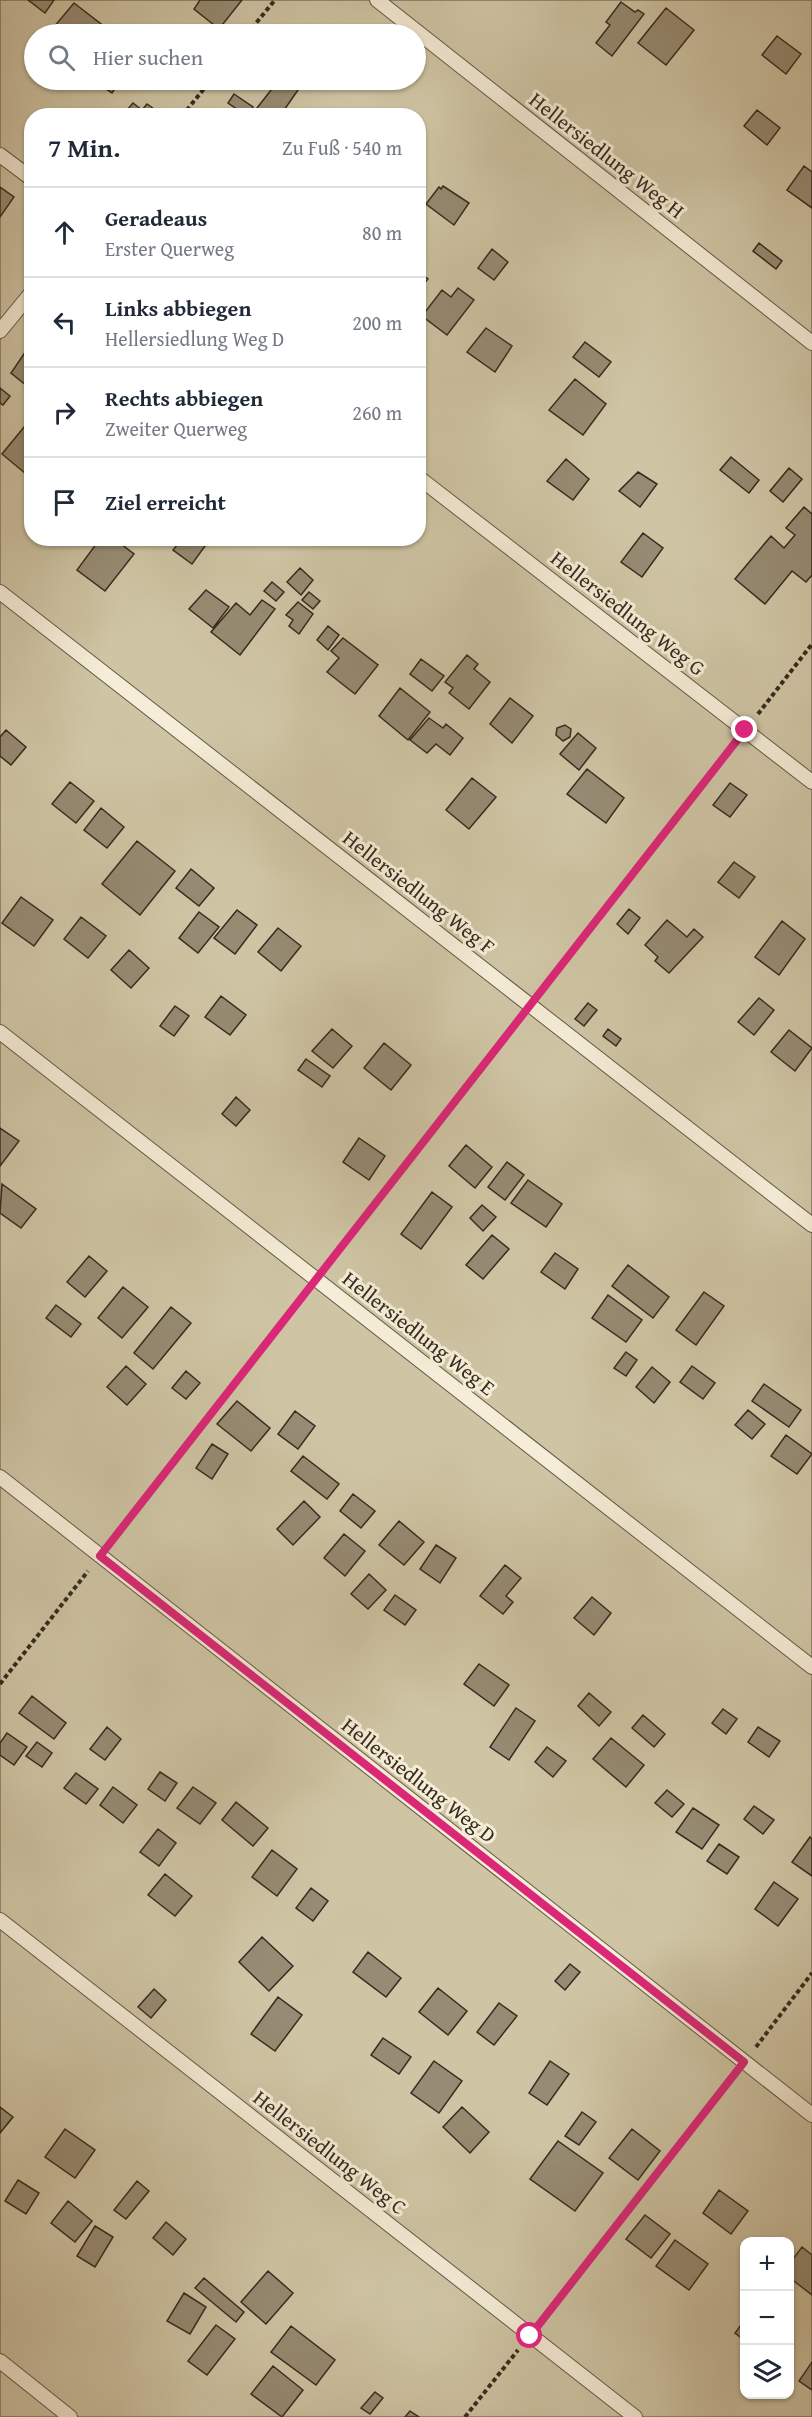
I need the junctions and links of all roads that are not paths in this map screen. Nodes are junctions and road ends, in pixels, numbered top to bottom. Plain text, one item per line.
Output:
1 (377, 0) edge
2 (407, 24) edge
3 (426, 39) edge
4 (0, 155) edge
5 (24, 173) edge
6 (24, 302) edge
7 (0, 331) edge
8 (812, 343) edge
9 (426, 483) edge
10 (0, 592) edge
11 (812, 782) edge
12 (0, 1032) edge
13 (812, 1225) edge
14 (0, 1477) edge
15 (812, 1667) edge
16 (0, 1920) edge
17 (812, 2115) edge
18 (0, 2361) edge
19 (70, 2417) edge
20 (635, 2417) edge

1 - 2 lane, Hellersiedlung Weg H
3 - 8 lane, Hellersiedlung Weg H
4 - 5 lane
6 - 7 lane
9 - 11 lane, Hellersiedlung Weg G
10 - 13 lane, Hellersiedlung Weg F
12 - 15 lane, Hellersiedlung Weg E
14 - 17 lane, Hellersiedlung Weg D
16 - 20 lane, Hellersiedlung Weg C
18 - 19 lane

